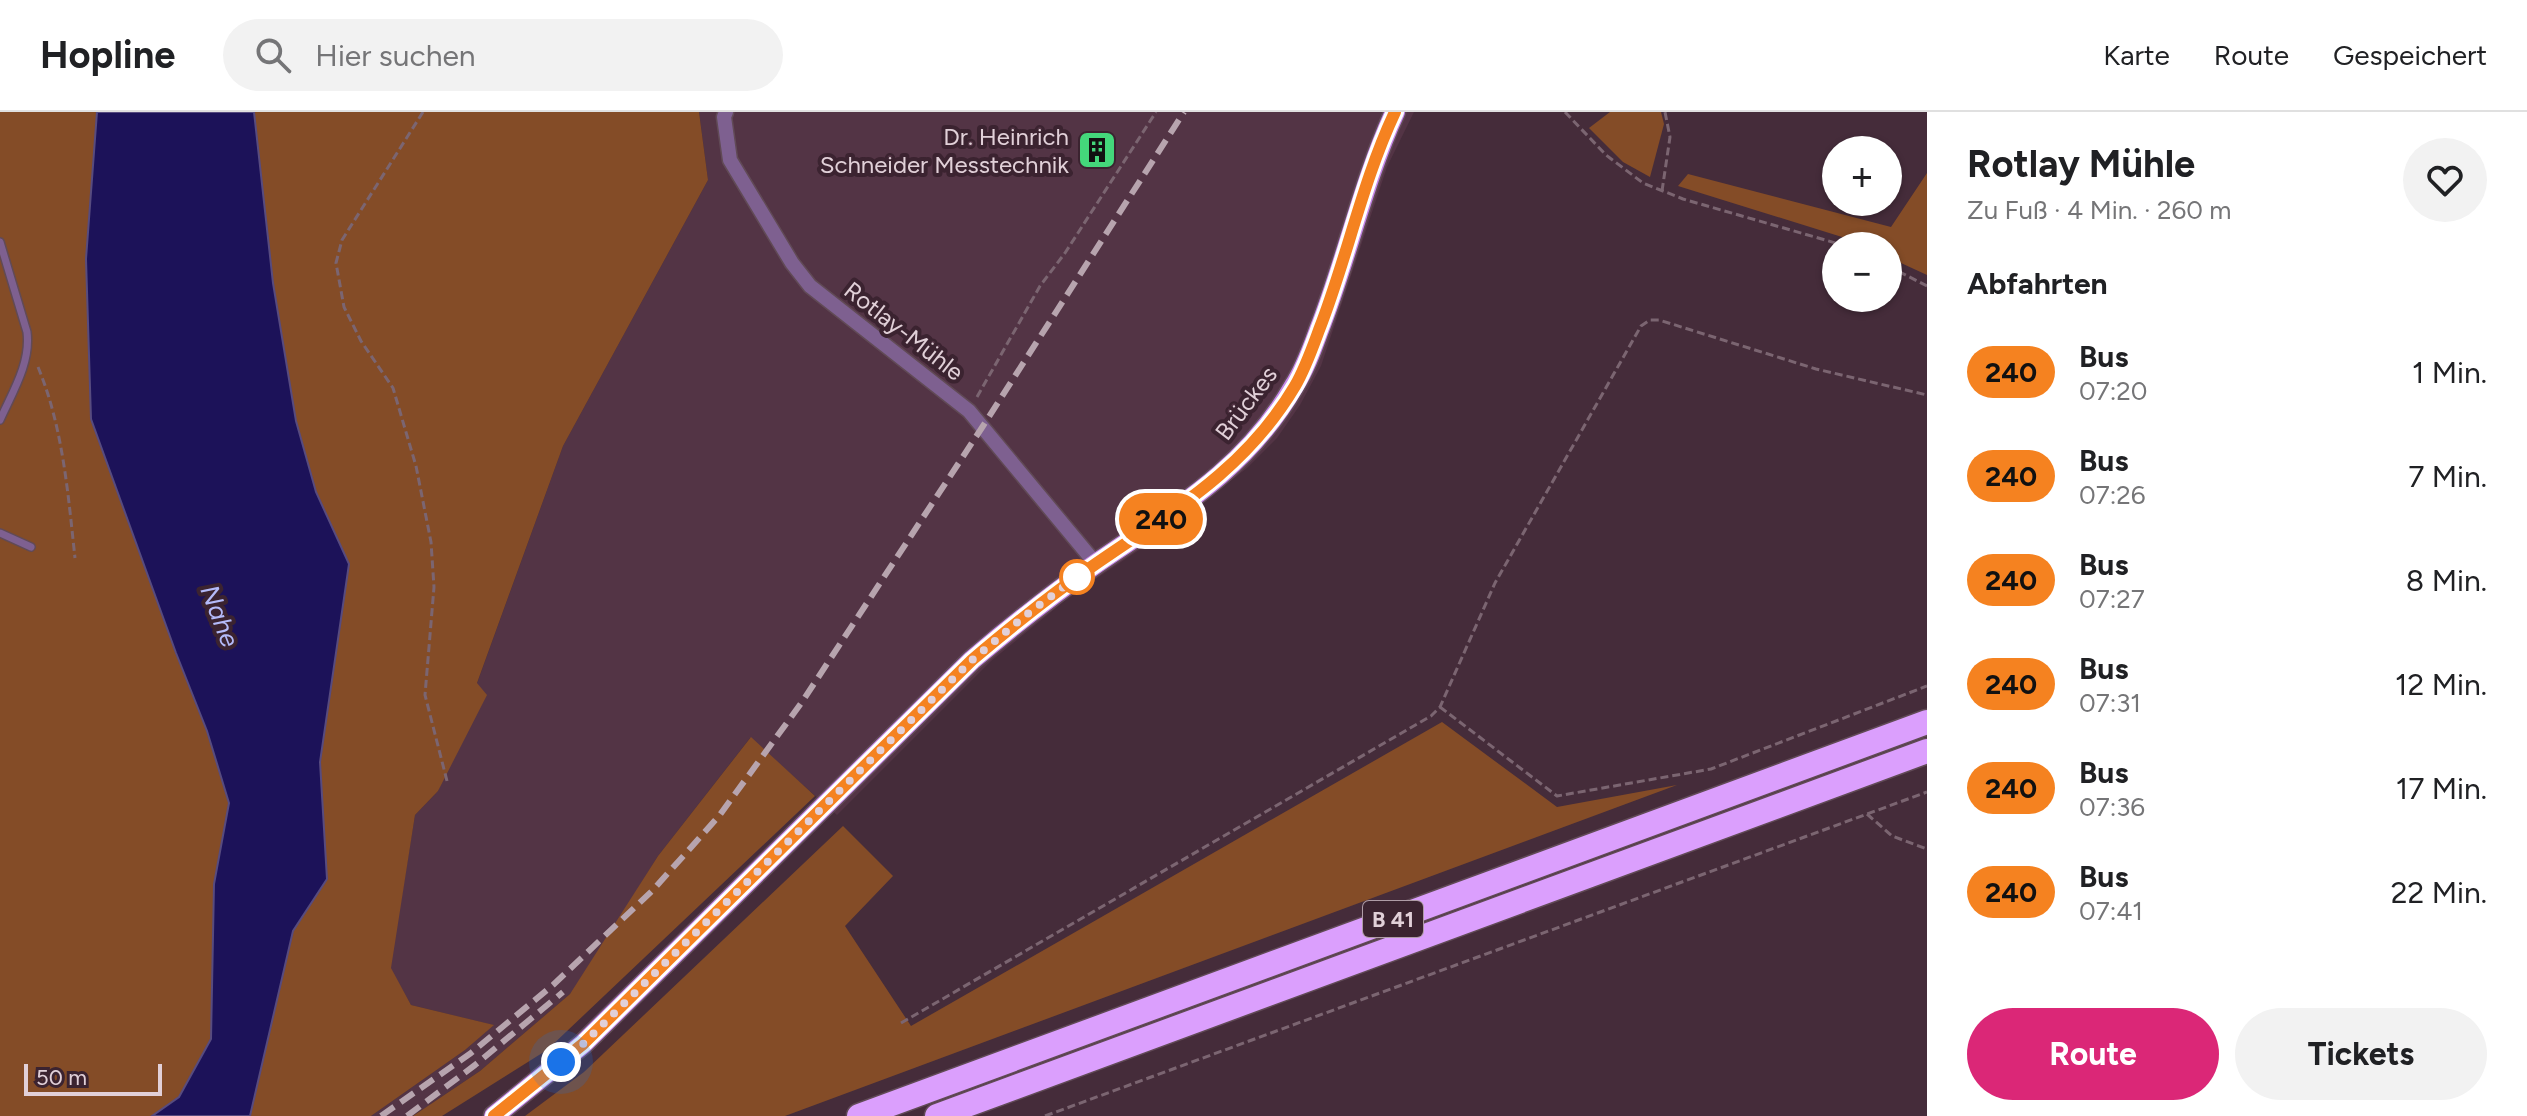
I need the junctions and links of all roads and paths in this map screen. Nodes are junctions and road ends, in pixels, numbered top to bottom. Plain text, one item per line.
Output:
1 (423, 112) edge
2 (726, 112) edge
3 (1156, 112) edge
4 (1395, 112) edge
5 (1565, 112) edge
6 (1665, 112) edge
7 (1662, 191) junction
8 (1822, 239) edge
9 (0, 242) edge
10 (1902, 273) edge
11 (1927, 286) edge
12 (28, 345) junction
13 (1927, 395) edge
14 (969, 411) junction
15 (0, 420) edge
16 (0, 533) edge
17 (31, 547) dead end
18 (75, 558) dead end
19 (1096, 564) junction
20 (1927, 686) edge
21 (1440, 707) junction
22 (1927, 722) edge
23 (1927, 751) edge
24 (447, 781) dead end
25 (1927, 792) edge
26 (1867, 814) junction
27 (1927, 849) edge
28 (901, 1023) dead end
29 (494, 1116) edge
30 (859, 1116) edge
31 (937, 1116) edge
32 (1045, 1116) edge

1 - 24 path
2 - 14 street, Rotlay-Mühle
3 - 14 path
4 - 19 main road, Brückes
5 - 7 path
6 - 7 path
7 - 8 path
9 - 12 lane
10 - 11 path
12 - 15 lane
12 - 18 path
13 - 21 path
14 - 19 street, Rotlay-Mühle
16 - 17 lane
19 - 29 main road, Brückes
20 - 21 path
21 - 28 path
22 - 30 highway, B 41
23 - 31 highway, B 41
25 - 26 path
26 - 27 path
26 - 32 path

